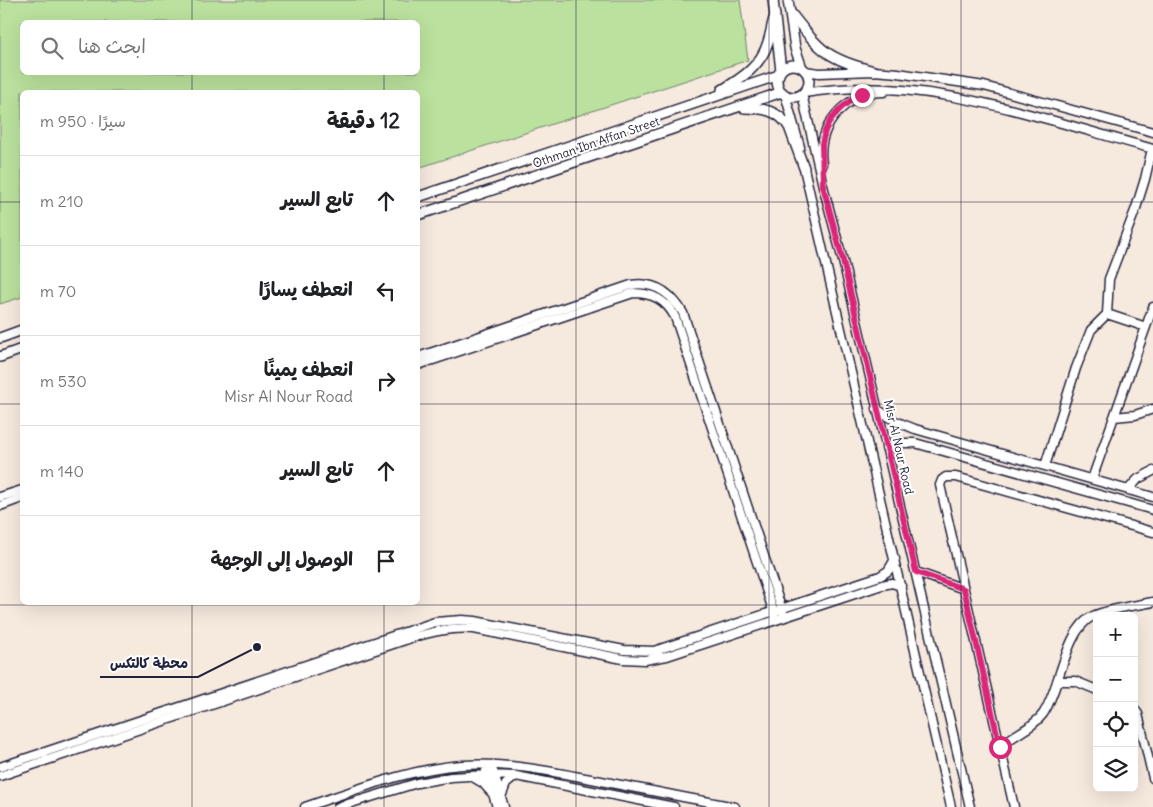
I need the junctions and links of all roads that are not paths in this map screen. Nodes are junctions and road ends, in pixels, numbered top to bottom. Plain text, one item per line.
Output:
1 (773, 0) edge
2 (788, 0) edge
3 (790, 12) junction
4 (775, 15) junction
5 (804, 69) junction
6 (874, 71) junction
7 (780, 73) junction
8 (904, 90) junction
9 (783, 93) junction
10 (803, 93) junction
11 (704, 100) junction
12 (736, 108) junction
13 (1153, 132) edge
14 (1153, 149) edge
15 (804, 168) junction
16 (823, 186) junction
17 (420, 196) edge
18 (420, 214) edge
19 (843, 261) junction
20 (826, 264) junction
21 (1153, 307) edge
22 (1107, 314) junction
23 (1146, 327) junction
24 (20, 331) edge
25 (0, 338) edge
26 (20, 350) edge
27 (0, 356) edge
28 (420, 356) edge
29 (420, 364) edge
30 (877, 409) junction
31 (1153, 409) edge
32 (1114, 416) junction
33 (886, 448) junction
34 (1045, 466) junction
35 (1153, 471) edge
36 (1092, 480) junction
37 (1128, 490) junction
38 (20, 491) edge
39 (1153, 496) edge
40 (0, 497) edge
41 (20, 499) edge
42 (0, 506) edge
43 (1153, 510) edge
44 (1153, 532) edge
45 (895, 559) junction
46 (916, 572) junction
47 (902, 586) junction
48 (964, 589) junction
49 (1153, 602) edge
50 (783, 613) junction
51 (775, 616) junction
52 (1063, 665) junction
53 (1057, 681) junction
54 (1075, 681) junction
55 (1093, 688) edge
56 (1138, 714) edge
57 (997, 734) junction
58 (1014, 736) junction
59 (1000, 747) junction
60 (487, 764) junction
61 (0, 767) edge
62 (469, 775) junction
63 (491, 775) junction
64 (0, 776) edge
65 (516, 776) junction
66 (1153, 778) edge
67 (497, 796) junction
68 (722, 806) edge
69 (305, 807) edge
70 (338, 807) edge
71 (497, 807) edge
72 (504, 807) edge
73 (674, 807) edge
74 (734, 807) edge
75 (951, 807) edge
76 (970, 807) edge
77 (1014, 807) edge

1 - 4 main road
2 - 3 main road
3 - 5 main road
3 - 6 main road
4 - 7 main road
4 - 11 main road
5 - 6 street
5 - 7 main road
5 - 10 main road
6 - 13 street
7 - 9 main road
7 - 11 main road, Othman Ibn Affan Street
8 - 10 street
8 - 14 street
8 - 16 street
9 - 10 main road
9 - 12 main road, Othman Ibn Affan Street
9 - 15 street
10 - 16 street, Misr Al Nour Road
11 - 17 main road, Othman Ibn Affan Street
12 - 15 main road
12 - 18 main road, Othman Ibn Affan Street
14 - 22 street
15 - 20 street
16 - 19 street, Misr Al Nour Road
19 - 20 street
19 - 30 street, Misr Al Nour Road
20 - 45 street
21 - 23 street
22 - 23 street
22 - 34 street
23 - 32 street
24 - 25 main road
26 - 27 main road
28 - 50 street
29 - 51 street
30 - 33 street, Misr Al Nour Road
30 - 34 street
31 - 32 street
32 - 36 street
33 - 43 street
33 - 46 street, Misr Al Nour Road
34 - 36 street
35 - 37 street
36 - 37 street
37 - 39 street
38 - 40 street
41 - 42 street
44 - 48 street
45 - 47 street
45 - 50 street
46 - 48 street
46 - 76 street, Misr Al Nour Road
47 - 50 street
47 - 75 street
48 - 57 street
49 - 52 street
50 - 51 street
51 - 61 street
51 - 64 street
52 - 53 street
52 - 54 street
53 - 54 street
53 - 58 street
54 - 55 street
56 - 66 street
57 - 58 street
57 - 59 street
58 - 59 street
59 - 77 street
60 - 63 street
60 - 68 street
60 - 69 street
62 - 63 street
62 - 67 street
62 - 70 street
63 - 65 street
63 - 67 street
65 - 67 street
65 - 73 street
67 - 71 street
67 - 72 street
68 - 74 street

